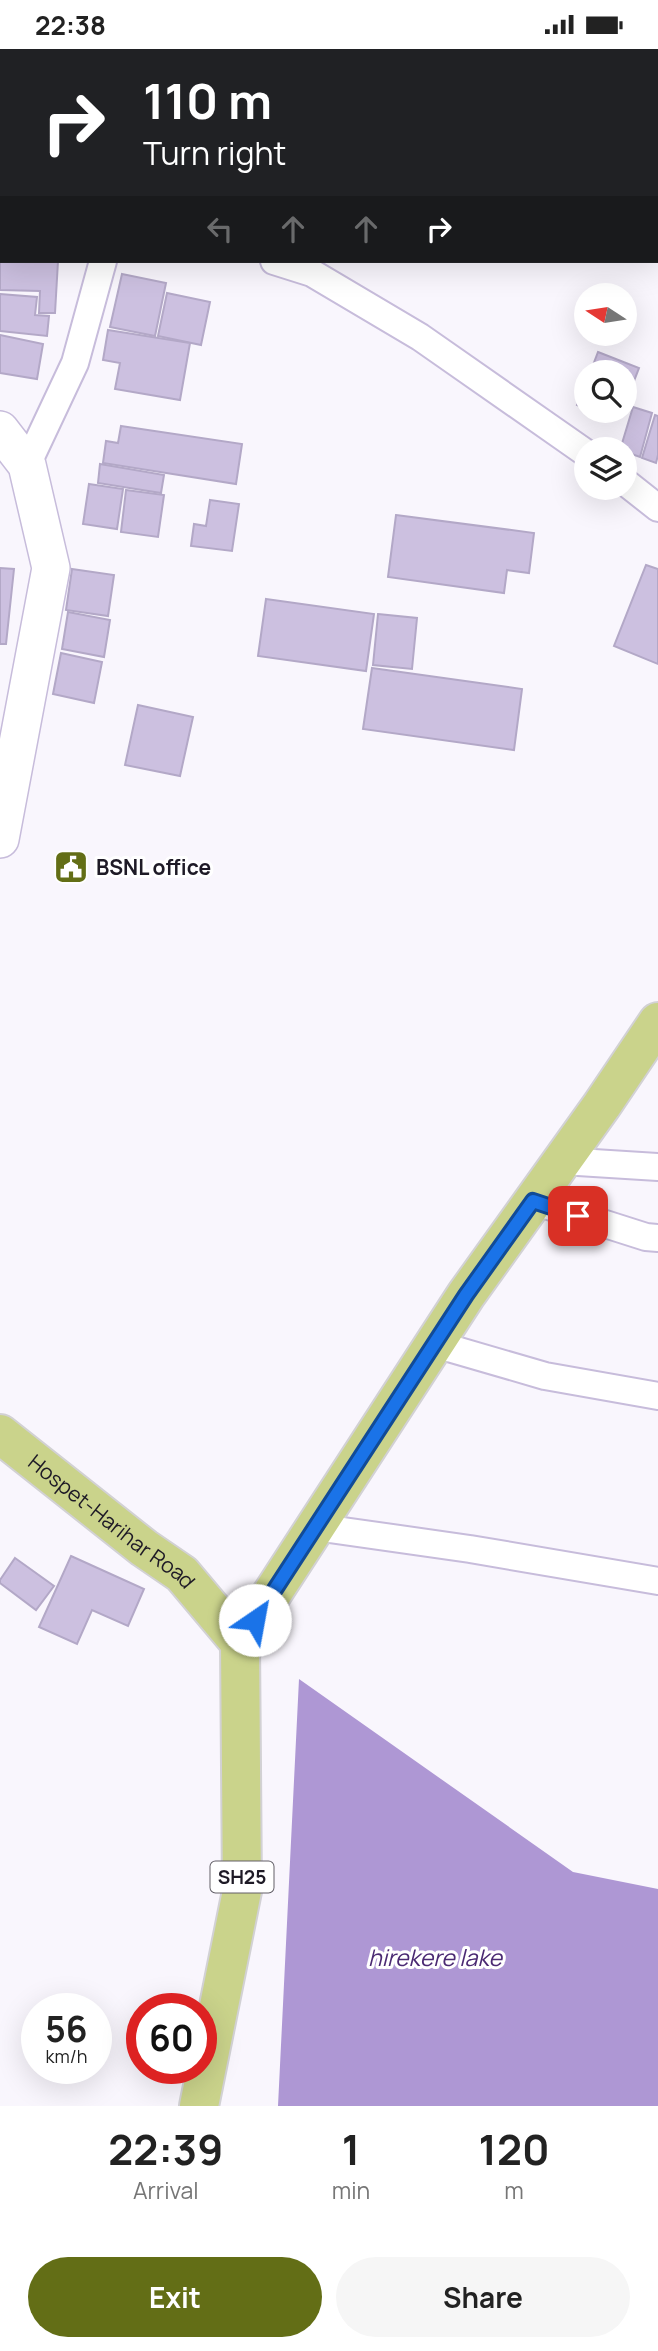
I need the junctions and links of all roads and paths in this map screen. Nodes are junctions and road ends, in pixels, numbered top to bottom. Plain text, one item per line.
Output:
1 (102, 263) edge
2 (287, 263) edge
3 (314, 267) edge
4 (0, 430) edge
5 (574, 445) edge
6 (27, 465) junction
7 (637, 492) edge
8 (658, 509) edge
9 (0, 838) edge
10 (658, 1022) edge
11 (562, 1161) junction
12 (658, 1167) edge
13 (533, 1201) junction
14 (658, 1238) edge
15 (435, 1343) junction
16 (658, 1396) edge
17 (0, 1434) edge
18 (315, 1527) junction
19 (658, 1581) edge
20 (240, 1643) junction
21 (199, 2106) edge

1 - 6 street
2 - 3 street
3 - 5 street
4 - 6 main road
6 - 9 main road
7 - 8 street
10 - 11 main road
11 - 12 street
11 - 13 main road
13 - 14 street
13 - 15 main road
15 - 16 street
15 - 18 main road
17 - 20 main road, Hospet-Harihar Road
18 - 19 street
18 - 20 main road
20 - 21 main road, SH25

